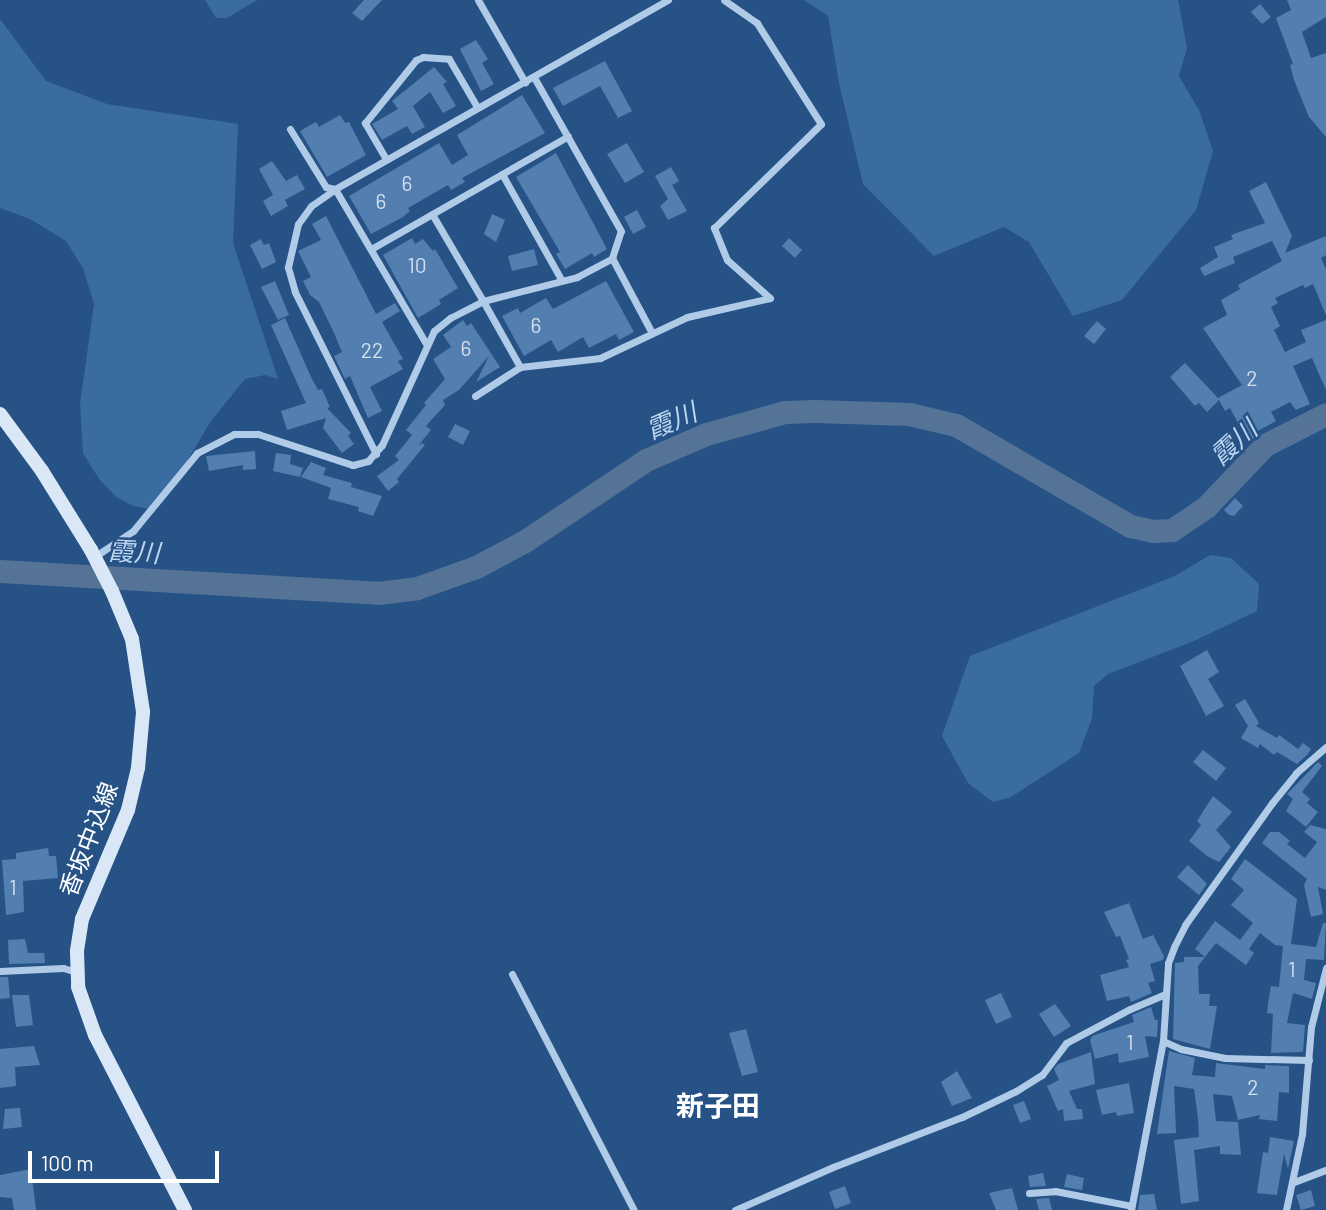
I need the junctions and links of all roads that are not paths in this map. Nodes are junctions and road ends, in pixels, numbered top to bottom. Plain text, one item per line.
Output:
1 (478, 0) edge
2 (668, 0) edge
3 (724, 0) edge
4 (534, 77) junction
5 (525, 82) junction
6 (477, 107) junction
7 (290, 129) dead end
8 (568, 136) junction
9 (386, 159) junction
10 (502, 174) junction
11 (335, 189) junction
12 (432, 214) junction
13 (371, 249) junction
14 (612, 258) junction
15 (561, 279) junction
16 (483, 300) junction
17 (652, 333) junction
18 (427, 345) junction
19 (520, 367) junction
20 (475, 396) dead end
21 (0, 414) edge
22 (376, 454) junction
23 (96, 561) junction
24 (1326, 747) edge
25 (1326, 968) edge
26 (0, 971) edge
27 (77, 972) junction
28 (512, 974) dead end
29 (1166, 994) junction
30 (1163, 1041) junction
31 (1309, 1060) junction
32 (1326, 1170) edge
33 (1294, 1182) junction
34 (1028, 1193) dead end
35 (1132, 1208) edge
36 (185, 1210) edge
37 (634, 1210) edge
38 (735, 1210) edge
39 (1286, 1210) edge

1 - 5 street
2 - 4 street
3 - 17 street
4 - 5 street
4 - 8 street
5 - 6 street
6 - 9 street
6 - 9 street
7 - 11 street
8 - 10 street
8 - 14 street
9 - 11 street
10 - 12 street
10 - 15 street
11 - 13 street
11 - 22 street
12 - 13 street
12 - 16 street
13 - 18 street
14 - 15 street
14 - 17 street
15 - 16 street
16 - 18 street
16 - 19 street
17 - 19 street
18 - 22 street
19 - 20 street
21 - 23 main road, 香坂中込線
22 - 23 street
23 - 27 main road, 香坂中込線
24 - 29 street
25 - 31 street
26 - 27 street
27 - 36 main road, 香坂中込線
28 - 37 street
29 - 30 street
29 - 38 street
30 - 31 street
30 - 35 street
31 - 33 street
32 - 33 street
33 - 39 street
34 - 35 street

